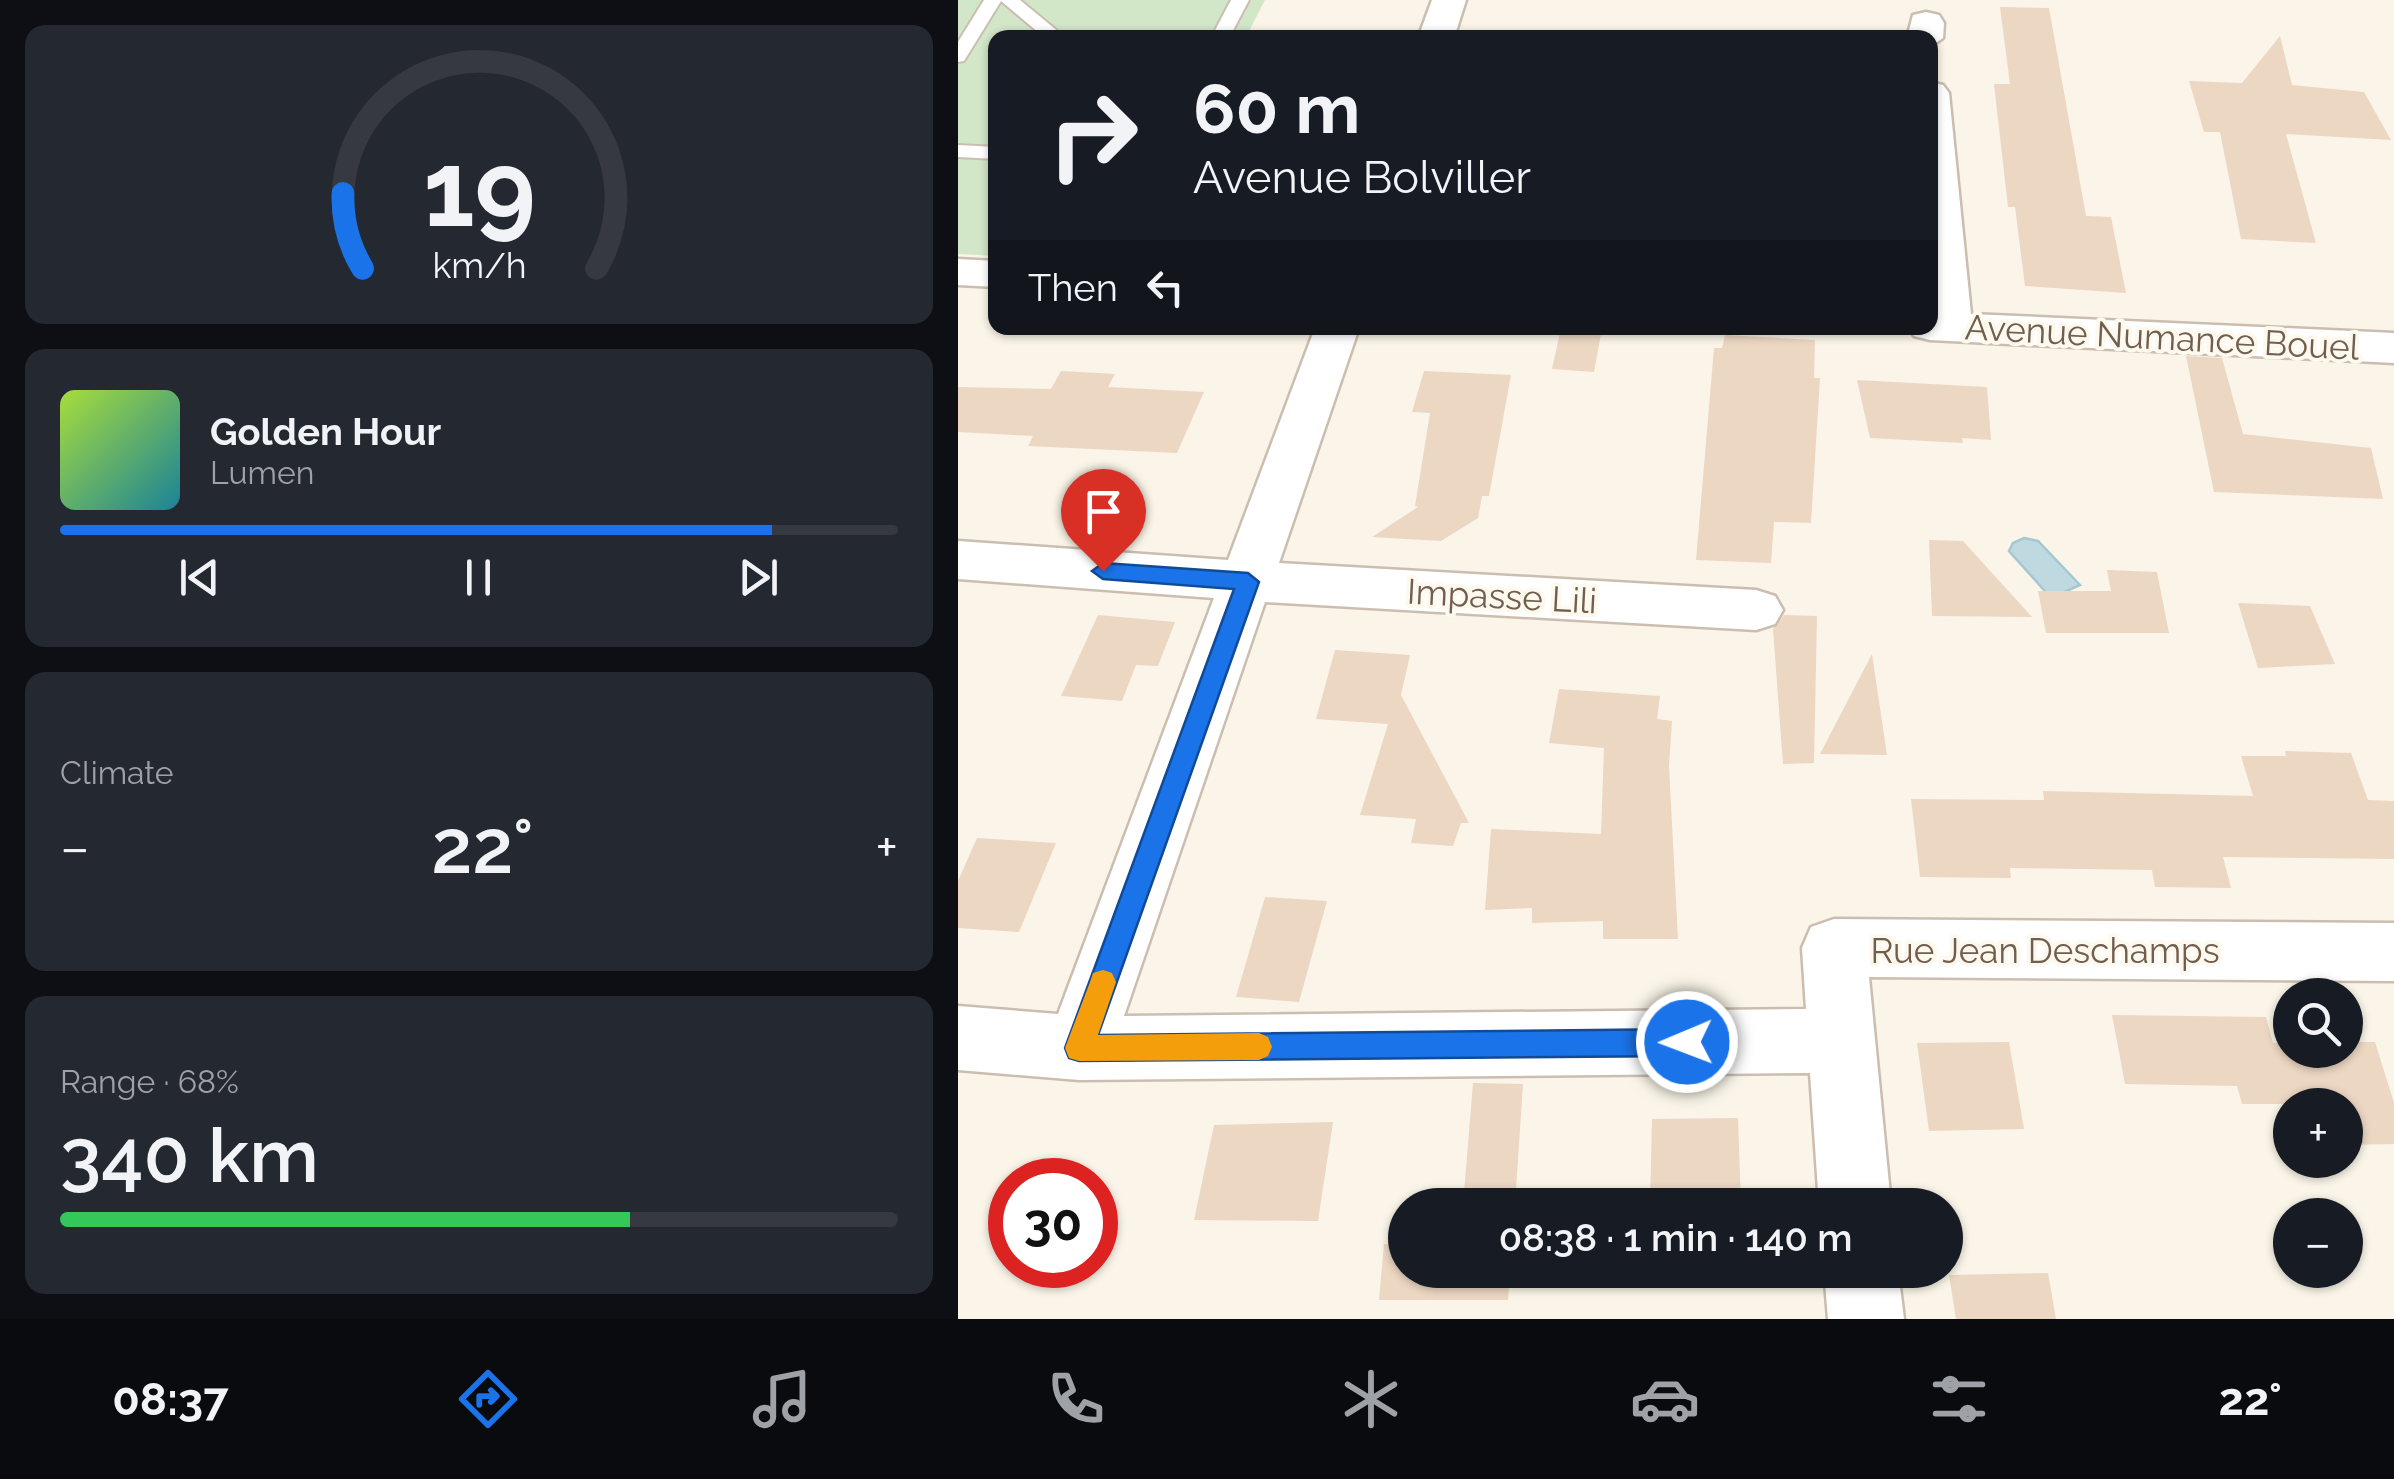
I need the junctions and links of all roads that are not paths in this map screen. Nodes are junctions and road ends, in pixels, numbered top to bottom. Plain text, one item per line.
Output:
1 (993, 0) edge
2 (1009, 0) edge
3 (1240, 0) edge
4 (1449, 0) edge
5 (1047, 30) edge
6 (1224, 30) edge
7 (1439, 30) edge
8 (958, 57) edge
9 (958, 151) edge
10 (988, 153) edge
11 (958, 272) edge
12 (988, 274) edge
13 (1938, 280) edge
14 (1940, 327) edge
15 (1335, 335) edge
16 (2394, 348) edge
17 (958, 560) edge
18 (1248, 582) junction
19 (1756, 610) dead end
20 (2394, 952) edge
21 (958, 1038) edge
22 (1839, 1041) junction
23 (1079, 1048) junction
24 (1853, 1188) edge
25 (1863, 1288) edge
26 (1866, 1319) edge

1 - 8 lane
2 - 5 lane
3 - 6 lane
4 - 7 street
9 - 10 lane
11 - 12 street
13 - 14 street
14 - 16 street, Avenue Numance Bouel
15 - 18 street
17 - 18 street, Impasse Lili
18 - 19 street, Impasse Lili
18 - 23 street
20 - 22 street, Rue Jean Deschamps
21 - 23 street
22 - 23 street
22 - 24 street, Rue Jean Deschamps
25 - 26 street

